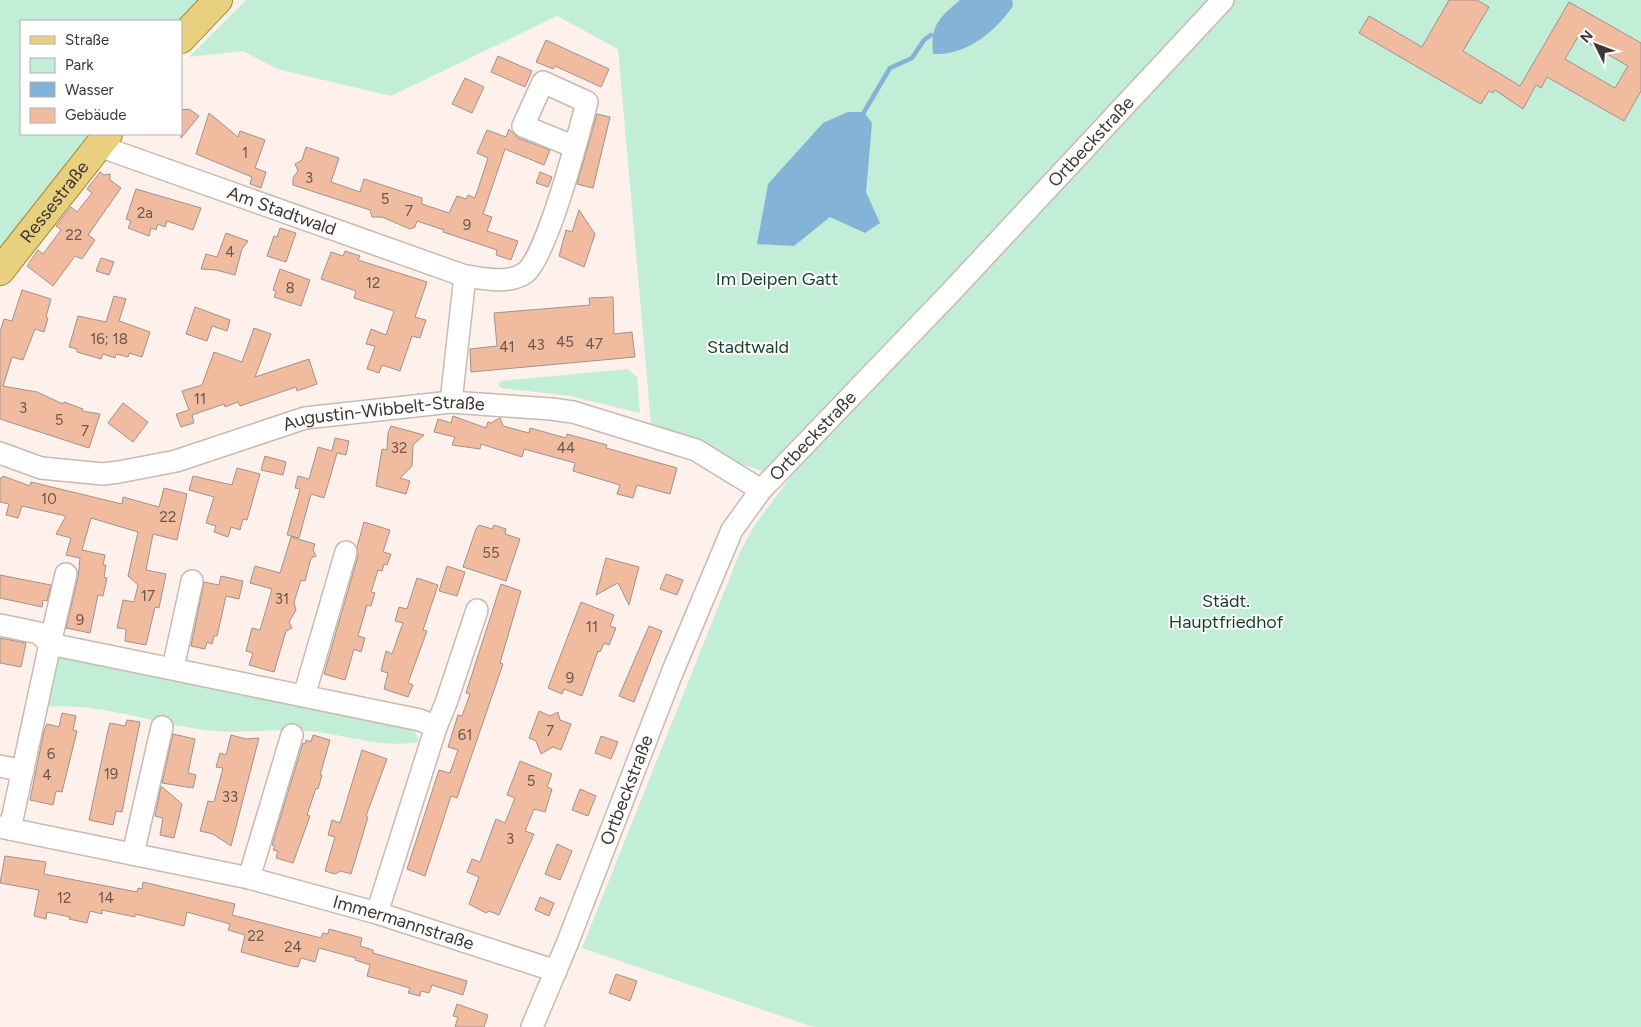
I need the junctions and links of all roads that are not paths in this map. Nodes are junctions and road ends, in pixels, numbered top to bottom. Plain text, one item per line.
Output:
1 (218, 0) edge
2 (1222, 0) edge
3 (182, 38) edge
4 (103, 140) edge
5 (575, 147) dead end
6 (0, 271) edge
7 (465, 276) junction
8 (451, 402) junction
9 (0, 453) edge
10 (760, 490) junction
11 (346, 552) dead end
12 (66, 574) dead end
13 (192, 581) dead end
14 (477, 610) dead end
15 (0, 625) edge
16 (50, 644) junction
17 (173, 668) junction
18 (304, 696) junction
19 (162, 727) dead end
20 (436, 727) junction
21 (292, 735) dead end
22 (0, 766) edge
23 (23, 771) junction
24 (5, 828) edge
25 (133, 854) junction
26 (249, 878) junction
27 (377, 913) junction
28 (556, 971) junction
29 (532, 1027) edge

1 - 3 main road
2 - 10 street, Ortbeckstraße
4 - 6 main road, Ressestraße
4 - 7 street, Am Stadtwald
5 - 7 street, Am Stadtwald
7 - 8 street
8 - 9 street, Augustin-Wibbelt-Straße
8 - 10 street, Augustin-Wibbelt-Straße
10 - 28 street, Ortbeckstraße
11 - 18 street
12 - 16 street
13 - 17 street
14 - 20 street
15 - 16 street
16 - 17 street
16 - 23 street
17 - 18 street
18 - 20 street
19 - 25 street
20 - 27 street
21 - 26 street
22 - 23 street
23 - 24 street
24 - 25 street, Immermannstraße
25 - 26 street, Immermannstraße
26 - 27 street, Immermannstraße
27 - 28 street, Immermannstraße
28 - 29 street, Ortbeckstraße

